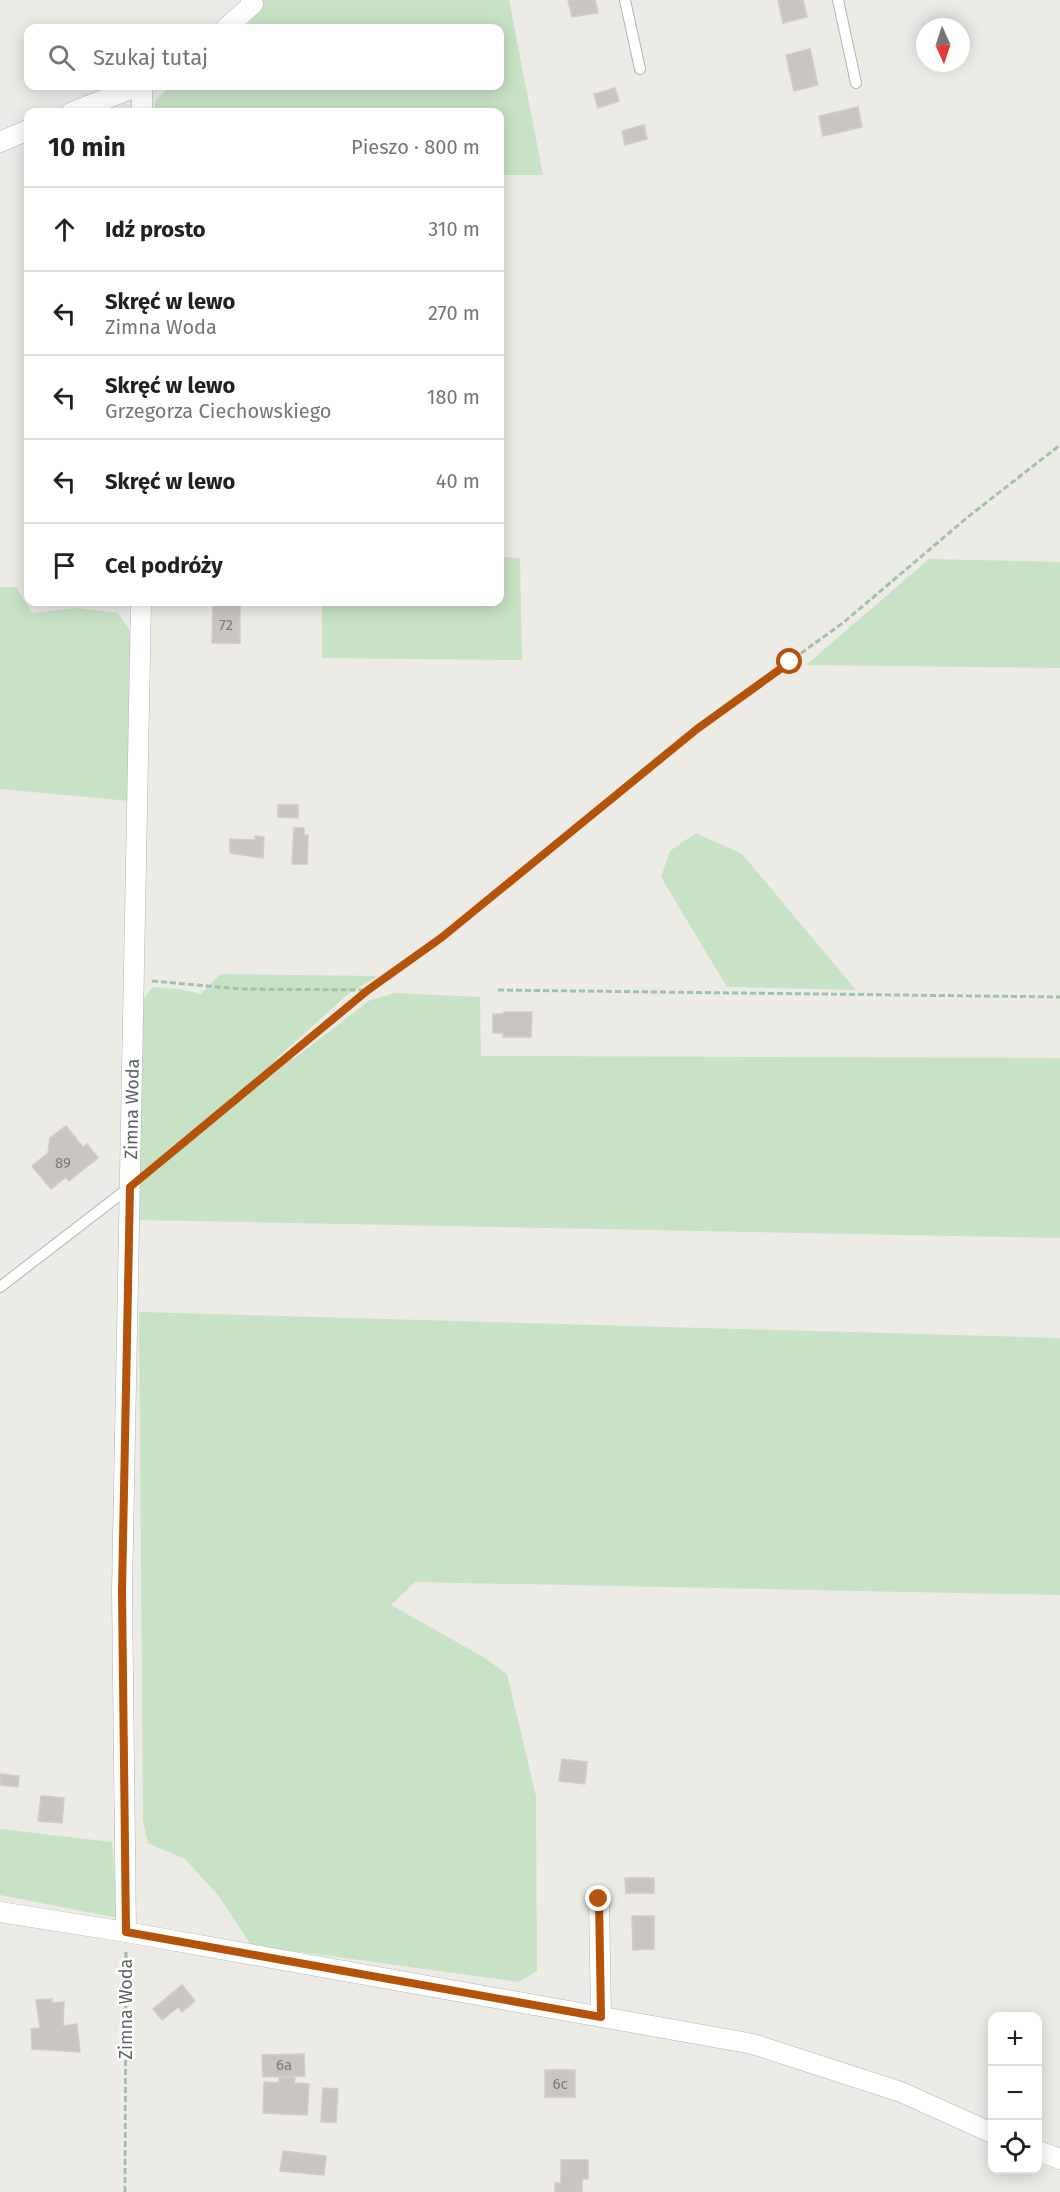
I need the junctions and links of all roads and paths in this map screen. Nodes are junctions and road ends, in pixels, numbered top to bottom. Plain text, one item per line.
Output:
1 (625, 0) edge
2 (838, 0) edge
3 (256, 1) edge
4 (230, 24) edge
5 (640, 69) dead end
6 (856, 83) dead end
7 (130, 90) edge
8 (140, 90) edge
9 (82, 108) edge
10 (142, 108) edge
11 (24, 132) edge
12 (0, 142) edge
13 (1060, 445) edge
14 (141, 606) edge
15 (135, 981) junction
16 (368, 990) junction
17 (498, 990) dead end
18 (1060, 997) edge
19 (130, 1187) junction
20 (0, 1287) edge
21 (599, 1899) dead end
22 (0, 1912) edge
23 (126, 1932) junction
24 (601, 2017) junction
25 (988, 2131) edge
26 (1042, 2152) edge
27 (1060, 2159) edge
28 (125, 2192) edge

1 - 5 lane
2 - 6 lane
3 - 4 street
7 - 9 street
8 - 10 street
11 - 12 street
13 - 16 path
14 - 15 street, Zimna Woda
15 - 16 path
15 - 19 street, Zimna Woda
16 - 19 path
17 - 18 path
19 - 20 lane
19 - 23 street, Zimna Woda
21 - 24 street
22 - 23 street
23 - 24 street
23 - 28 path, Zimna Woda
24 - 25 street
26 - 27 street

